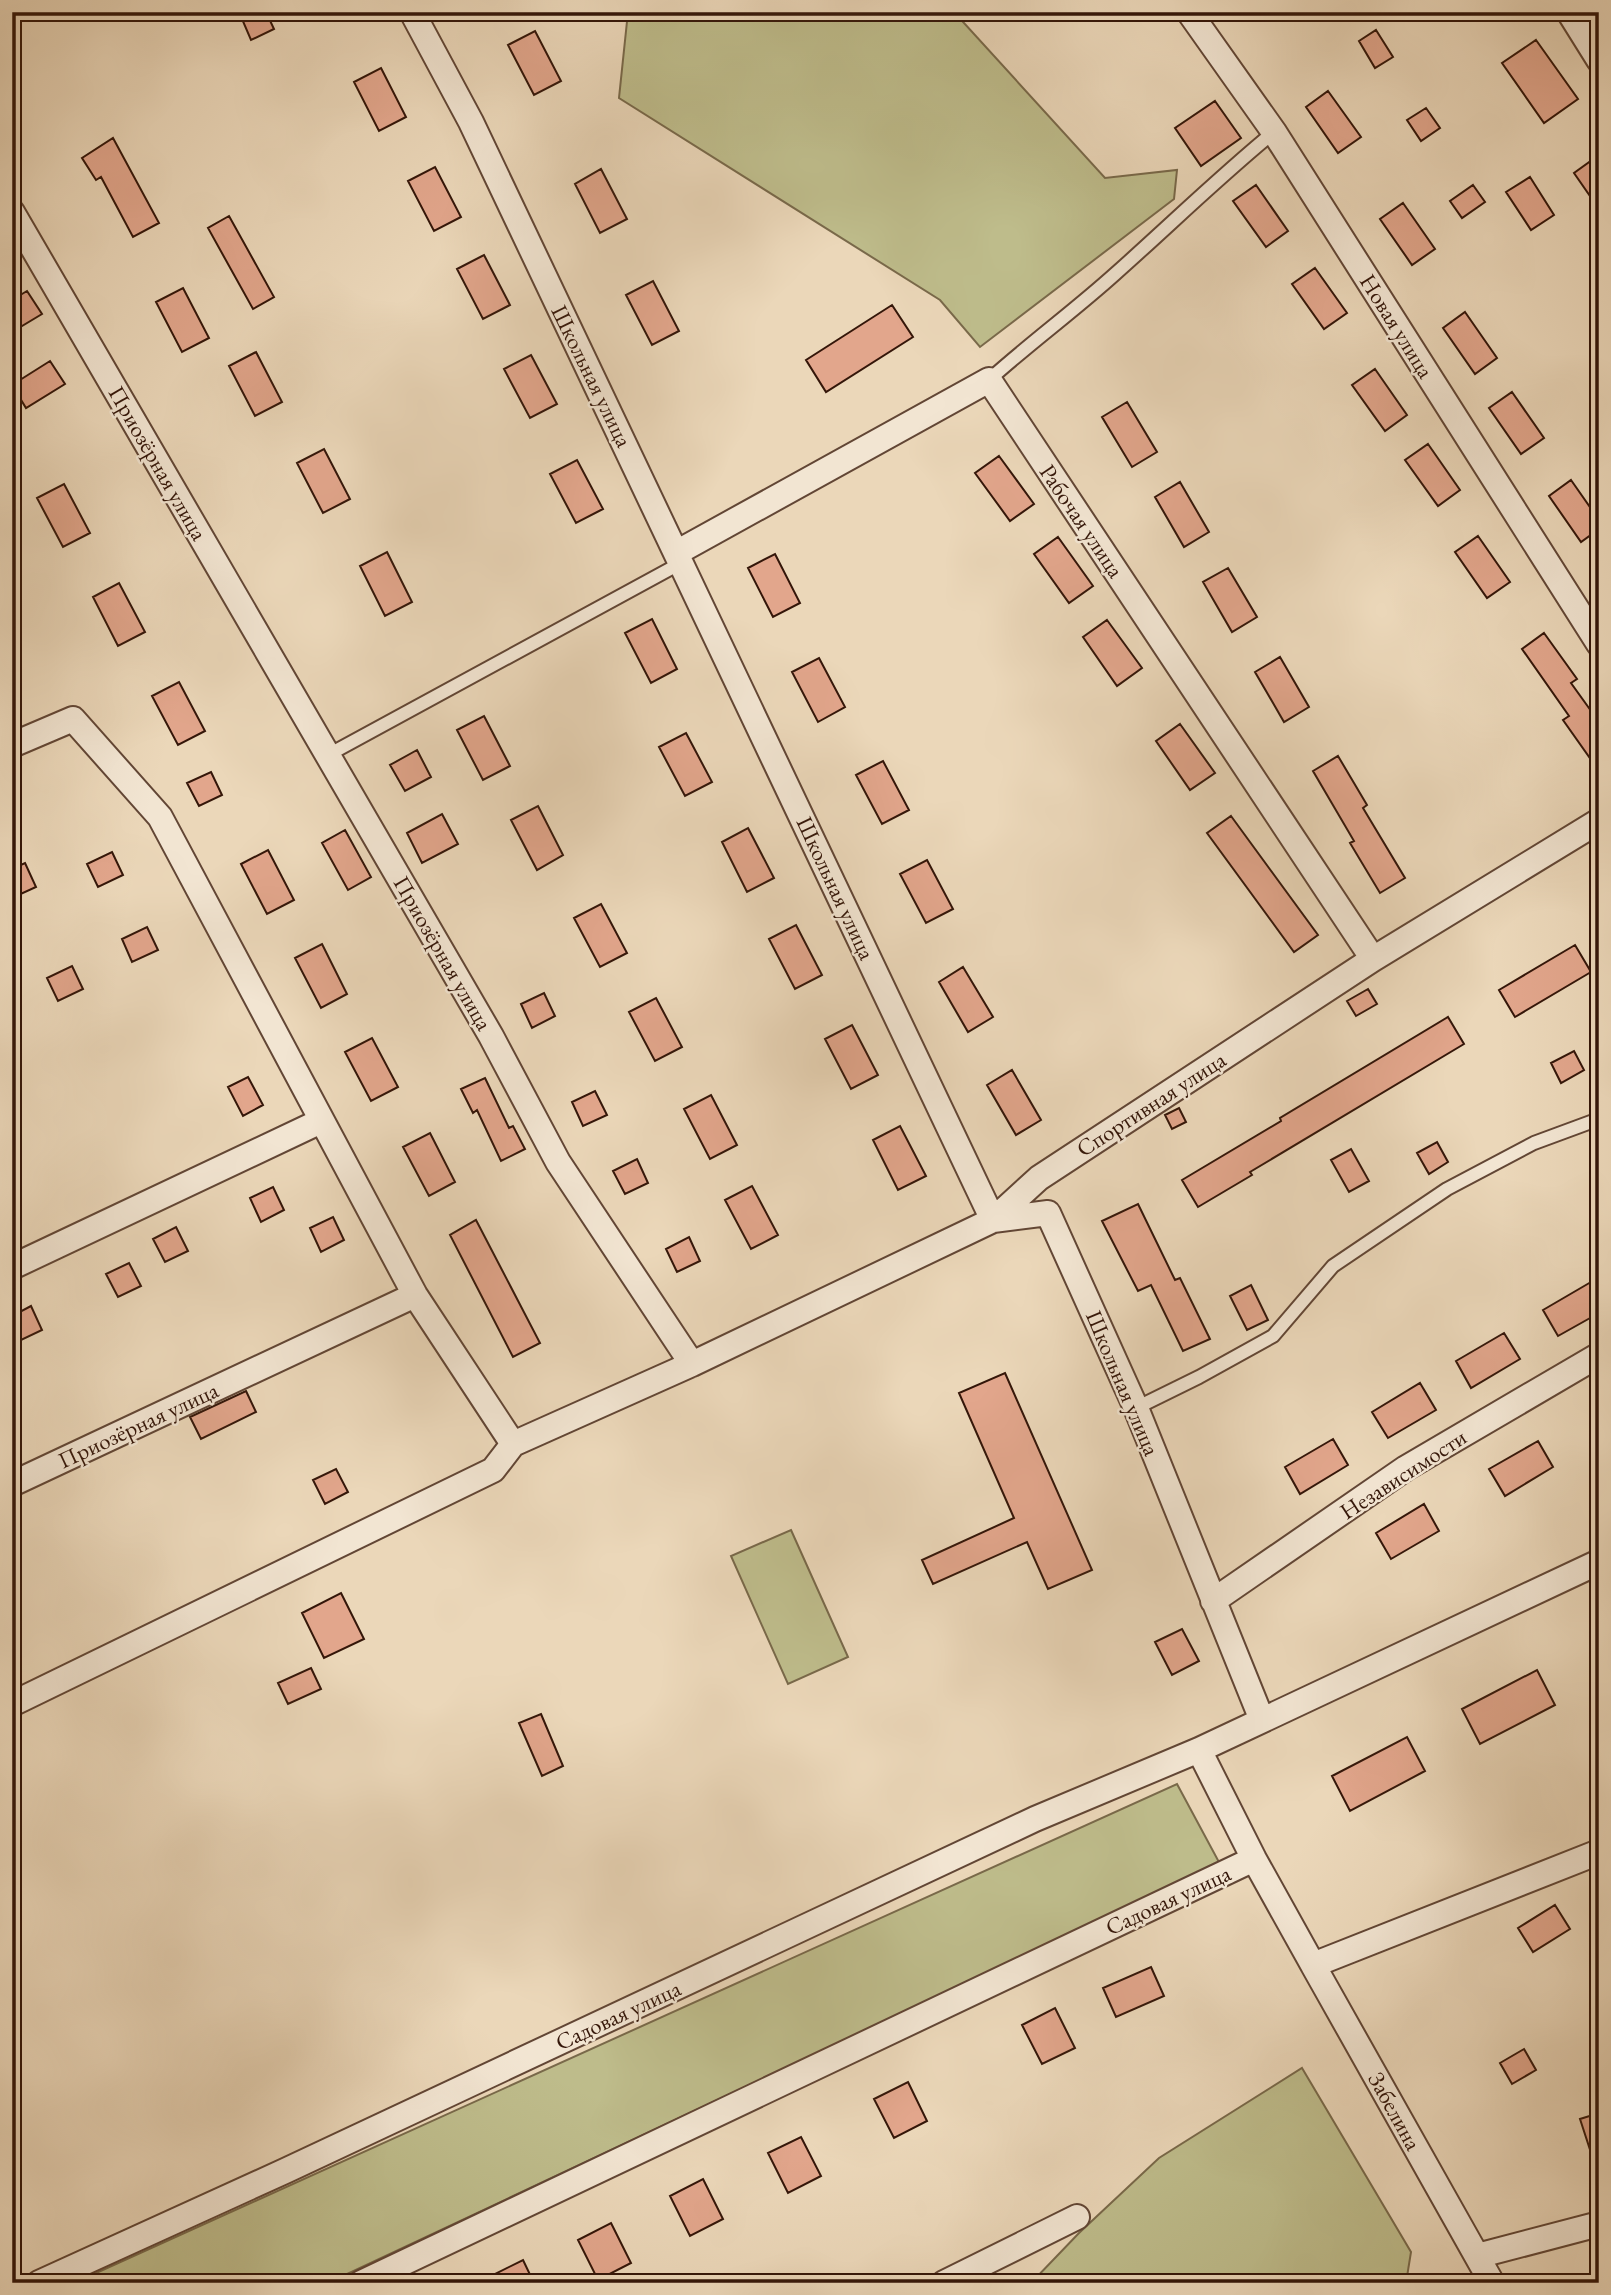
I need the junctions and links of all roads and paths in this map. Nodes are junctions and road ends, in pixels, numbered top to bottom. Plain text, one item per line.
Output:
1 (412, 12) edge
2 (1189, 12) edge
3 (1569, 12) edge
4 (1599, 60) edge
5 (1274, 131) junction
6 (12, 212) edge
7 (989, 380) junction
8 (678, 558) junction
9 (1599, 644) edge
10 (12, 744) edge
11 (328, 755) junction
12 (1599, 821) edge
13 (1373, 959) junction
14 (1599, 1119) edge
15 (321, 1121) junction
16 (993, 1220) junction
17 (12, 1267) edge
18 (415, 1295) junction
19 (1599, 1355) edge
20 (692, 1364) junction
21 (1136, 1408) junction
22 (513, 1444) junction
23 (12, 1484) edge
24 (1599, 1562) edge
25 (1213, 1601) junction
26 (12, 1704) edge
27 (1262, 1720) junction
28 (1199, 1750) junction
29 (1599, 1852) edge
30 (1254, 1859) junction
31 (1313, 1965) junction
32 (1077, 2217) dead end
33 (1599, 2224) edge
34 (1477, 2256) junction
35 (39, 2283) edge
36 (361, 2283) edge
37 (944, 2283) edge
38 (1492, 2283) edge

1 - 8 street, Школьная улица
2 - 5 street, Новая улица
3 - 4 street
5 - 7 lane
5 - 9 street, Новая улица
6 - 11 street, Приозёрная улица
7 - 8 street
7 - 13 street, Рабочая улица
8 - 11 lane
8 - 16 street, Школьная улица
10 - 15 street
11 - 20 street, Приозёрная улица
12 - 13 street, Спортивная улица
13 - 16 street, Спортивная улица
14 - 21 lane
15 - 17 street
15 - 18 street
16 - 20 street, Спортивная улица
16 - 21 street, Школьная улица
18 - 22 street
18 - 23 street, Приозёрная улица
19 - 25 street, Независимости
20 - 22 street
21 - 25 street, Школьная улица
22 - 26 street
24 - 27 street, Садовая улица
25 - 27 street, Школьная улица
27 - 28 street, Садовая улица
28 - 30 street, Садовая улица
28 - 35 street, Садовая улица
29 - 31 street
30 - 31 street, Садовая улица
30 - 36 street, Садовая улица
31 - 34 street, Забелина
32 - 37 street
33 - 34 street
34 - 38 street, Забелина

